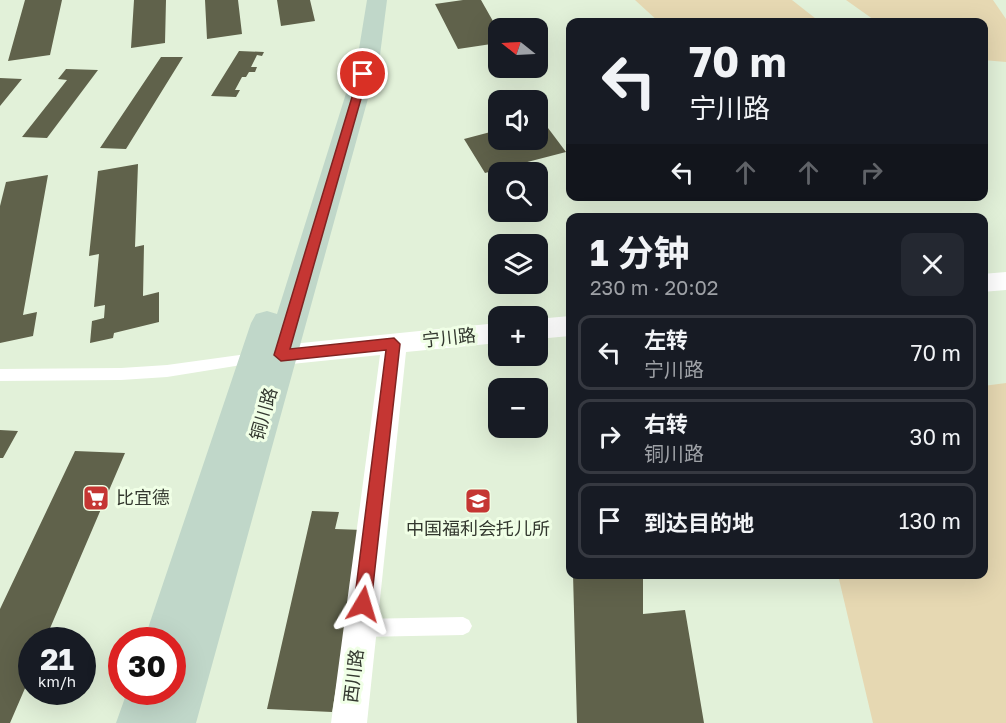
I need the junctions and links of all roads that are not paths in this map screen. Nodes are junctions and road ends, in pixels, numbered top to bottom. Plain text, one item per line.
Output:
1 (365, 0) edge
2 (377, 0) edge
3 (1006, 281) edge
4 (988, 282) edge
5 (566, 326) edge
6 (548, 328) edge
7 (488, 334) edge
8 (394, 344) junction
9 (269, 356) junction
10 (0, 375) edge
11 (463, 626) dead end
12 (171, 627) edge
13 (360, 628) junction
14 (145, 705) edge
15 (139, 723) edge
16 (173, 723) edge
17 (349, 723) edge

1 - 9 main road, 铜川路
2 - 9 main road, 铜川路
3 - 4 street
5 - 6 street
7 - 8 street, 宁川路
8 - 9 street, 宁川路
8 - 13 street, 西川路
9 - 10 lane
9 - 12 main road, 铜川路
9 - 16 main road, 铜川路
11 - 13 lane
13 - 17 street, 西川路
14 - 15 main road

